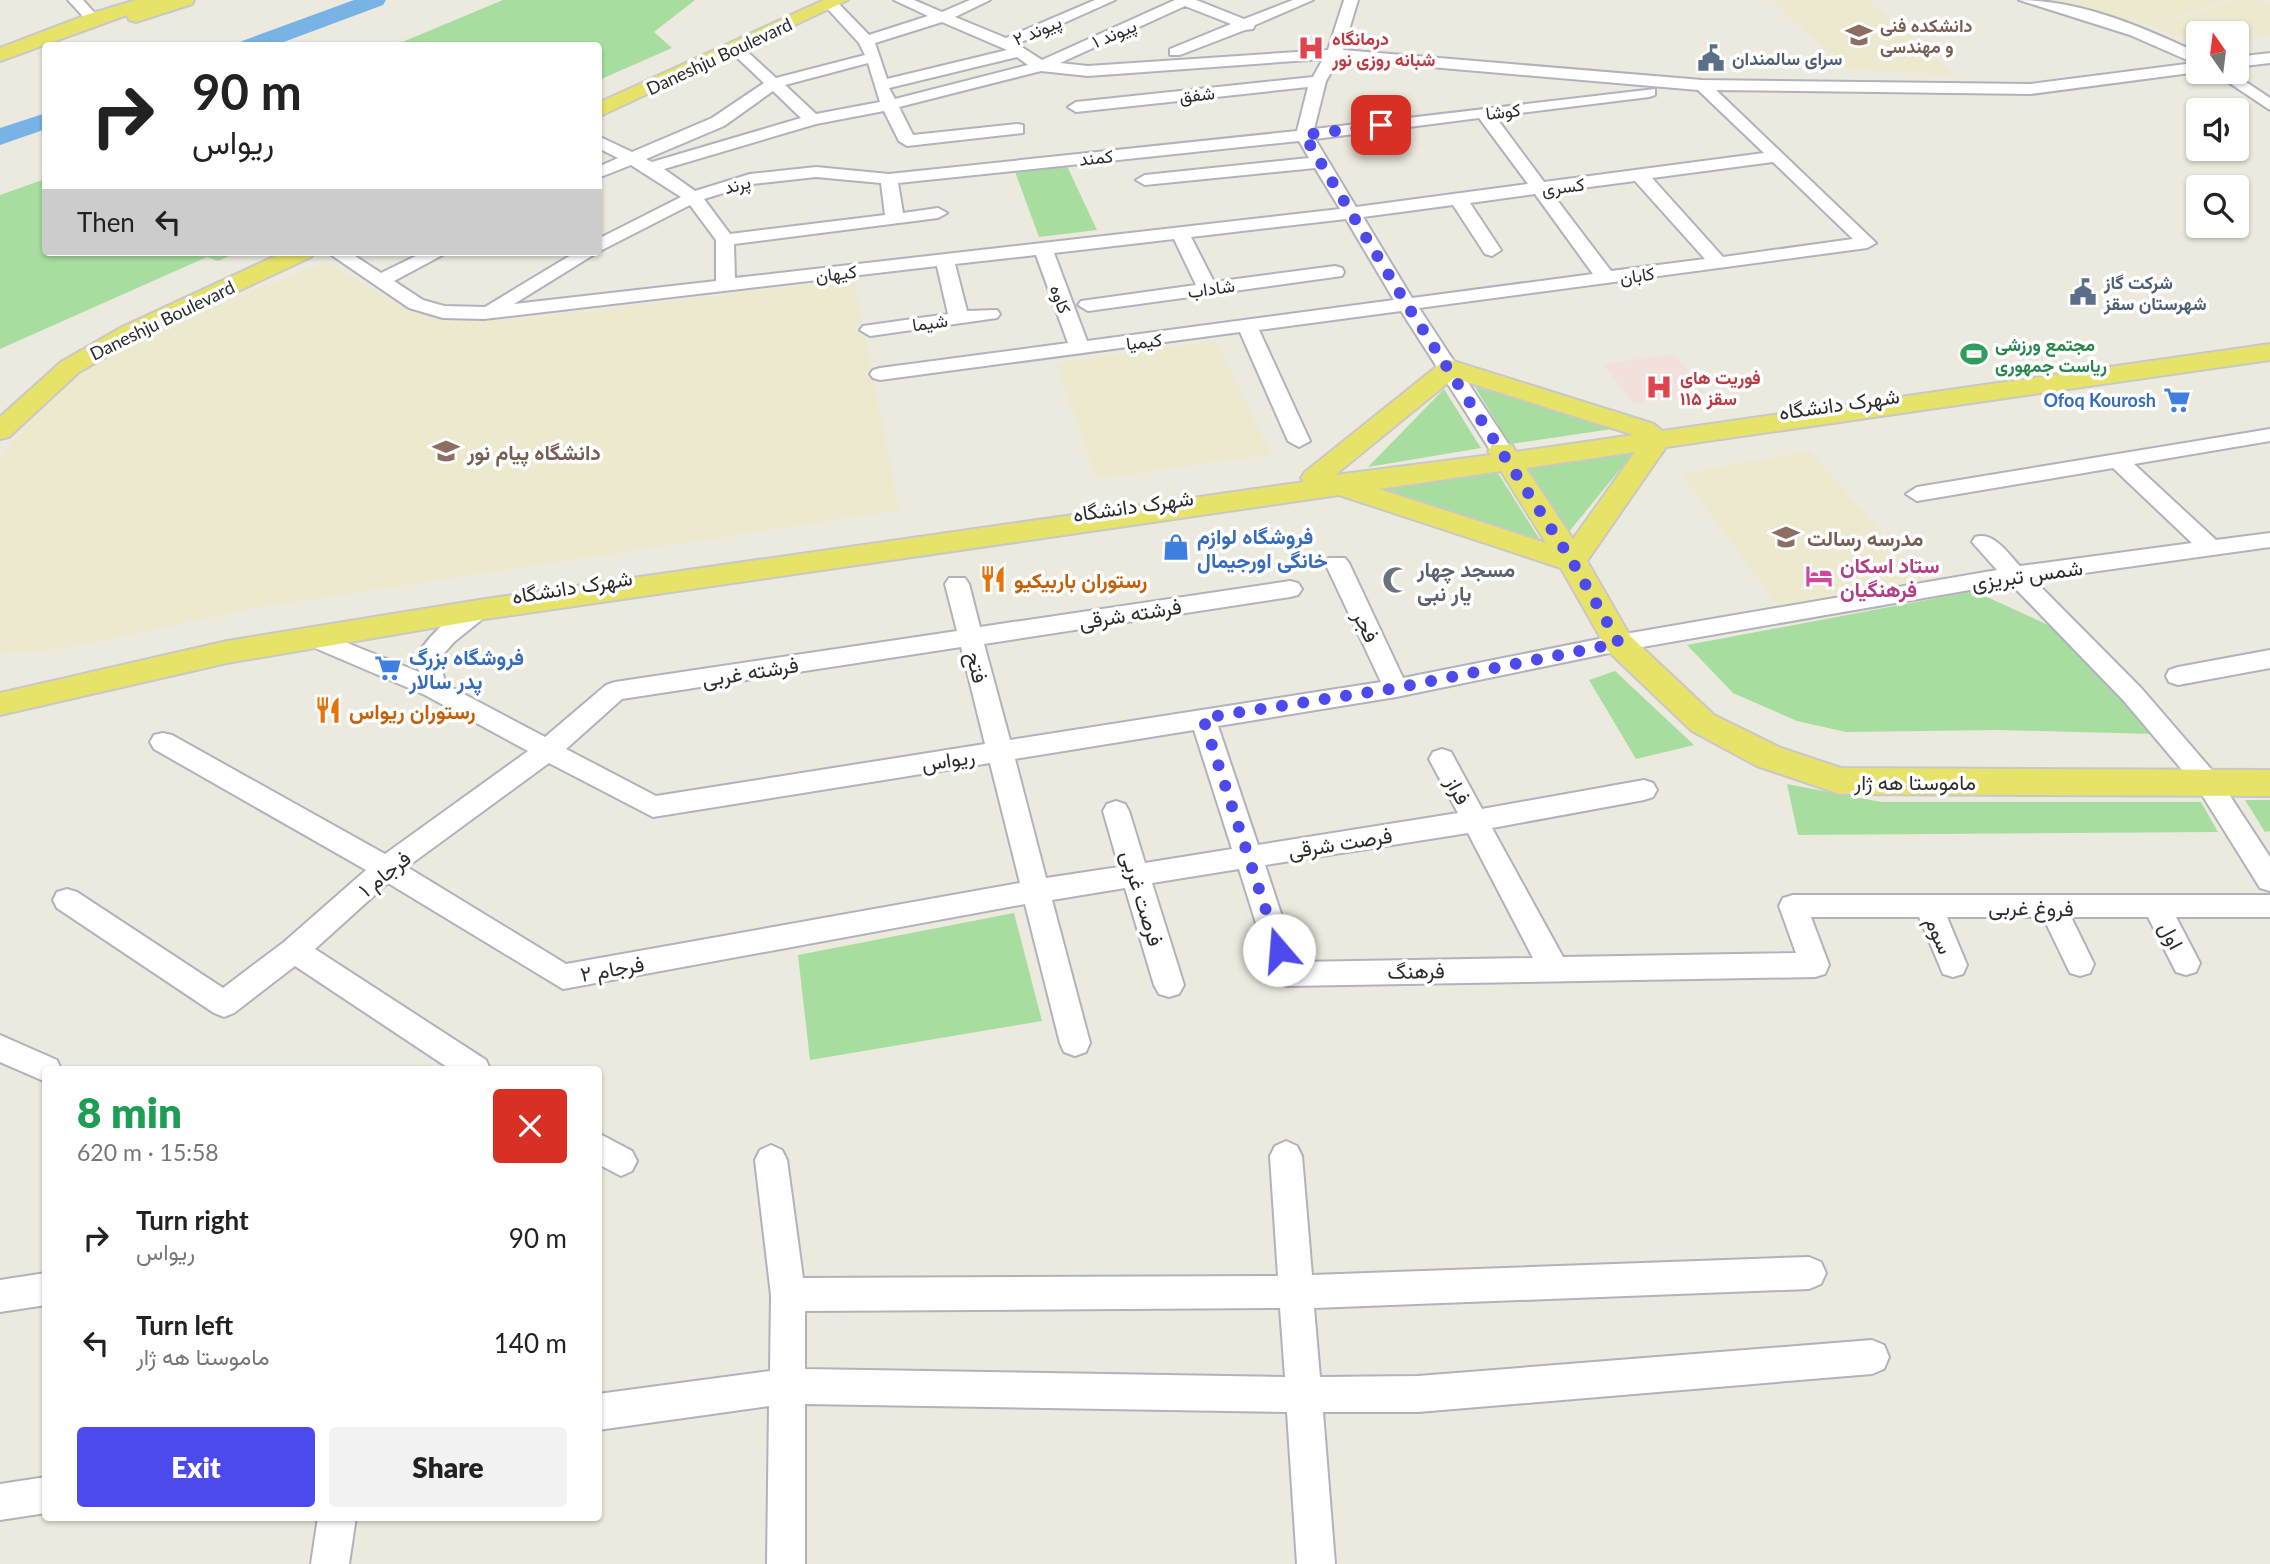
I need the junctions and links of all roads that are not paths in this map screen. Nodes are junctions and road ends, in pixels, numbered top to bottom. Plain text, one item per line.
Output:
1 (156, 0) edge
2 (185, 0) edge
3 (901, 0) edge
4 (983, 0) edge
5 (1056, 0) edge
6 (1108, 0) edge
7 (1185, 0) edge
8 (1306, 0) edge
9 (1351, 0) edge
10 (2026, 0) edge
11 (827, 1) edge
12 (89, 10) edge
13 (1081, 11) junction
14 (942, 17) junction
15 (1144, 21) junction
16 (1248, 26) junction
17 (1120, 30) junction
18 (866, 41) junction
19 (55, 42) edge
20 (1006, 43) junction
21 (1198, 44) junction
22 (734, 47) junction
23 (42, 49) edge
24 (1020, 52) junction
25 (1175, 52) dead end
26 (2186, 53) edge
27 (0, 54) edge
28 (1334, 54) junction
29 (874, 57) junction
30 (2270, 58) edge
31 (2249, 60) edge
32 (0, 65) edge
33 (1041, 66) junction
34 (2186, 69) edge
35 (1318, 81) junction
36 (774, 83) junction
37 (2239, 84) edge
38 (880, 85) junction
39 (1702, 85) junction
40 (602, 97) edge
41 (889, 105) junction
42 (2270, 105) edge
43 (1076, 107) dead end
44 (602, 109) edge
45 (1484, 113) junction
46 (813, 120) junction
47 (1304, 135) junction
48 (1023, 140) junction
49 (602, 143) edge
50 (1775, 157) junction
51 (627, 158) junction
52 (1319, 162) junction
53 (650, 168) junction
54 (602, 171) edge
55 (1640, 176) junction
56 (889, 179) junction
57 (1145, 180) dead end
58 (1540, 189) junction
59 (692, 197) junction
60 (1459, 200) junction
61 (938, 213) dead end
62 (1351, 213) junction
63 (895, 219) junction
64 (1180, 233) junction
65 (725, 240) junction
66 (602, 245) edge
67 (1043, 249) junction
68 (1492, 250) dead end
69 (258, 256) edge
70 (294, 256) edge
71 (342, 256) edge
72 (431, 256) edge
73 (583, 256) edge
74 (945, 260) junction
75 (1719, 263) junction
76 (1335, 272) dead end
77 (1607, 279) junction
78 (379, 281) junction
79 (726, 285) junction
80 (1208, 289) junction
81 (1088, 305) dead end
82 (1407, 305) junction
83 (484, 313) junction
84 (990, 314) dead end
85 (959, 318) junction
86 (1248, 327) junction
87 (870, 330) dead end
88 (2270, 342) edge
89 (1080, 349) junction
90 (2270, 352) edge
91 (1450, 368) junction
92 (880, 374) dead end
93 (0, 400) edge
94 (0, 431) edge
95 (1651, 435) junction
96 (2270, 435) edge
97 (1299, 441) dead end
98 (1505, 457) junction
99 (2117, 460) junction
100 (1327, 482) junction
101 (1917, 494) dead end
102 (2270, 540) edge
103 (1983, 542) dead end
104 (2213, 550) junction
105 (1572, 561) junction
106 (1337, 563) dead end
107 (2014, 575) junction
108 (957, 584) dead end
109 (1290, 589) dead end
110 (477, 611) junction
111 (310, 636) junction
112 (971, 637) junction
113 (1619, 643) junction
114 (2270, 659) edge
115 (2178, 676) dead end
116 (1396, 688) junction
117 (434, 689) junction
118 (2, 695) edge
119 (1203, 718) junction
120 (163, 742) dead end
121 (549, 749) junction
122 (1000, 750) junction
123 (1442, 759) dead end
124 (2208, 783) junction
125 (2270, 783) edge
126 (1644, 790) dead end
127 (1116, 811) dead end
128 (1475, 821) junction
129 (1248, 857) junction
130 (386, 869) junction
131 (1137, 874) junction
132 (2270, 880) edge
133 (1036, 891) junction
134 (67, 900) dead end
135 (1927, 904) junction
136 (2270, 906) edge
137 (2053, 907) junction
138 (2157, 908) junction
139 (294, 950) junction
140 (2186, 962) dead end
141 (2080, 964) dead end
142 (1815, 965) joint
143 (1953, 965) dead end
144 (1552, 967) junction
145 (1169, 985) dead end
146 (1075, 1044) dead end
147 (0, 1048) edge
148 (470, 1066) edge
149 (42, 1067) edge
150 (602, 1149) edge
151 (1286, 1156) dead end
152 (771, 1160) dead end
153 (602, 1167) edge
154 (1809, 1273) dead end
155 (42, 1290) edge
156 (1296, 1293) junction
157 (788, 1295) junction
158 (0, 1296) edge
159 (1872, 1357) dead end
160 (789, 1386) junction
161 (1304, 1395) junction
162 (602, 1411) edge
163 (42, 1496) edge
164 (0, 1502) edge
165 (336, 1521) edge
166 (330, 1564) edge
167 (786, 1564) edge
168 (1316, 1564) edge

1 - 12 main road
2 - 12 main road
3 - 14 street
4 - 14 street
5 - 13 street
6 - 13 street, پیوند ۲
7 - 15 street, پیوند ۱
7 - 16 street
8 - 16 street
9 - 28 street
10 - 26 street
11 - 18 street
11 - 22 main road, Daneshju Boulevard
11 - 40 main road, Daneshju Boulevard
12 - 19 main road
12 - 27 main road
13 - 17 street
13 - 20 street, پیوند ۲
14 - 18 street
14 - 20 street
15 - 17 street, پیوند ۱
15 - 21 street
16 - 21 street
17 - 33 street, پیوند ۱
18 - 29 street
20 - 24 street
21 - 25 street
22 - 36 street
22 - 44 main road, Daneshju Boulevard
23 - 32 main road
24 - 33 street
24 - 38 street
28 - 33 street
28 - 35 street
28 - 39 street
29 - 36 street
29 - 38 street
30 - 31 street
33 - 41 street
34 - 39 street
35 - 43 street, شفق
35 - 47 street
36 - 46 street
36 - 51 street
37 - 42 street
38 - 41 street
39 - 45 street, کوشا
39 - 50 street
41 - 46 street
41 - 48 street
45 - 47 street, کوشا
45 - 58 street
46 - 53 street
47 - 48 street, کمند
47 - 52 street
48 - 56 street, کمند
49 - 51 street
50 - 55 street, کسری
50 - 75 street, کابان
51 - 53 street
51 - 54 street
52 - 57 street
52 - 62 street
53 - 59 street
55 - 58 street, کسری
55 - 75 street
56 - 59 street, پرند
56 - 63 street
58 - 60 street, کسری
58 - 77 street
59 - 65 street
59 - 66 street, پرند
60 - 62 street, کسری
60 - 68 street
61 - 63 street
62 - 64 street, کیهان
62 - 82 street
63 - 65 street
64 - 67 street, کیهان
64 - 80 street
65 - 79 street
67 - 74 street, کیهان
67 - 89 street, کاوه
69 - 93 main road, Daneshju Boulevard
70 - 94 main road, Daneshju Boulevard
71 - 78 street, کیهان
72 - 78 street
73 - 83 street, پرند
74 - 79 street, کیهان
74 - 85 street
75 - 77 street, کابان
76 - 80 street, شاداب
77 - 82 street, کابان
78 - 83 street, کیهان
79 - 83 street, کیهان
80 - 81 street, شاداب
82 - 86 street, کیمیا
82 - 91 street
84 - 85 street, شیما
85 - 87 street, شیما
86 - 89 street, کیمیا
86 - 97 street
88 - 95 main road, شهرک دانشگاه
89 - 92 street, کیمیا
90 - 95 main road
91 - 95 main road
91 - 98 street
91 - 100 main road
95 - 98 main road
95 - 105 main road
96 - 99 street
98 - 100 main road
98 - 105 main road, ماموستا هه ژار
99 - 101 street
99 - 104 street
100 - 105 main road
100 - 110 main road
100 - 118 main road, شهرک دانشگاه
102 - 104 street, شمس تبریزی
103 - 107 street
104 - 107 street, شمس تبریزی
105 - 113 main road, ماموستا هه ژار
106 - 116 street, فجر
107 - 113 street, شمس تبریزی
107 - 124 street
108 - 112 street, فتح
109 - 112 street, فرشته شرقی
110 - 111 main road
110 - 117 street
111 - 117 street, ریواس
111 - 118 main road
112 - 121 street, فرشته غربی
112 - 122 street, فتح
113 - 116 street, ریواس
113 - 124 main road, ماموستا هه ژار
114 - 115 street
116 - 119 street, ریواس
117 - 121 street, ریواس
119 - 122 street, ریواس
119 - 129 street, فرهنگ
120 - 130 street, فرجام ۲
121 - 122 street, ریواس
121 - 130 street, فرجام ۱
122 - 133 street, فتح
123 - 128 street, فراز
124 - 125 main road, ماموستا هه ژار
124 - 132 street
126 - 128 street, فرصت شرقی
127 - 131 street, فرصت غربی
128 - 129 street, فرصت شرقی
128 - 144 street, فراز
129 - 131 street, فرصت شرقی
129 - 144 street, فرهنگ
130 - 133 street, فرجام ۲
130 - 139 street, فرجام ۱
131 - 133 street, فرصت شرقی
131 - 145 street, فرصت غربی
133 - 146 street
134 - 139 street, فرجام ۱
135 - 137 street, فروغ غربی
135 - 142 street, فروغ غربی
135 - 143 street, سوم
136 - 138 street, فروغ غربی
137 - 138 street, فروغ غربی
137 - 141 street
138 - 140 street, اول
139 - 148 street
142 - 144 street, فرهنگ
147 - 149 street
150 - 153 street
151 - 156 street
152 - 157 street
154 - 156 street
155 - 158 street
156 - 157 street
156 - 161 street
157 - 160 street
159 - 161 street
160 - 161 street
160 - 162 street
160 - 167 street
161 - 168 street
163 - 164 street
165 - 166 street

